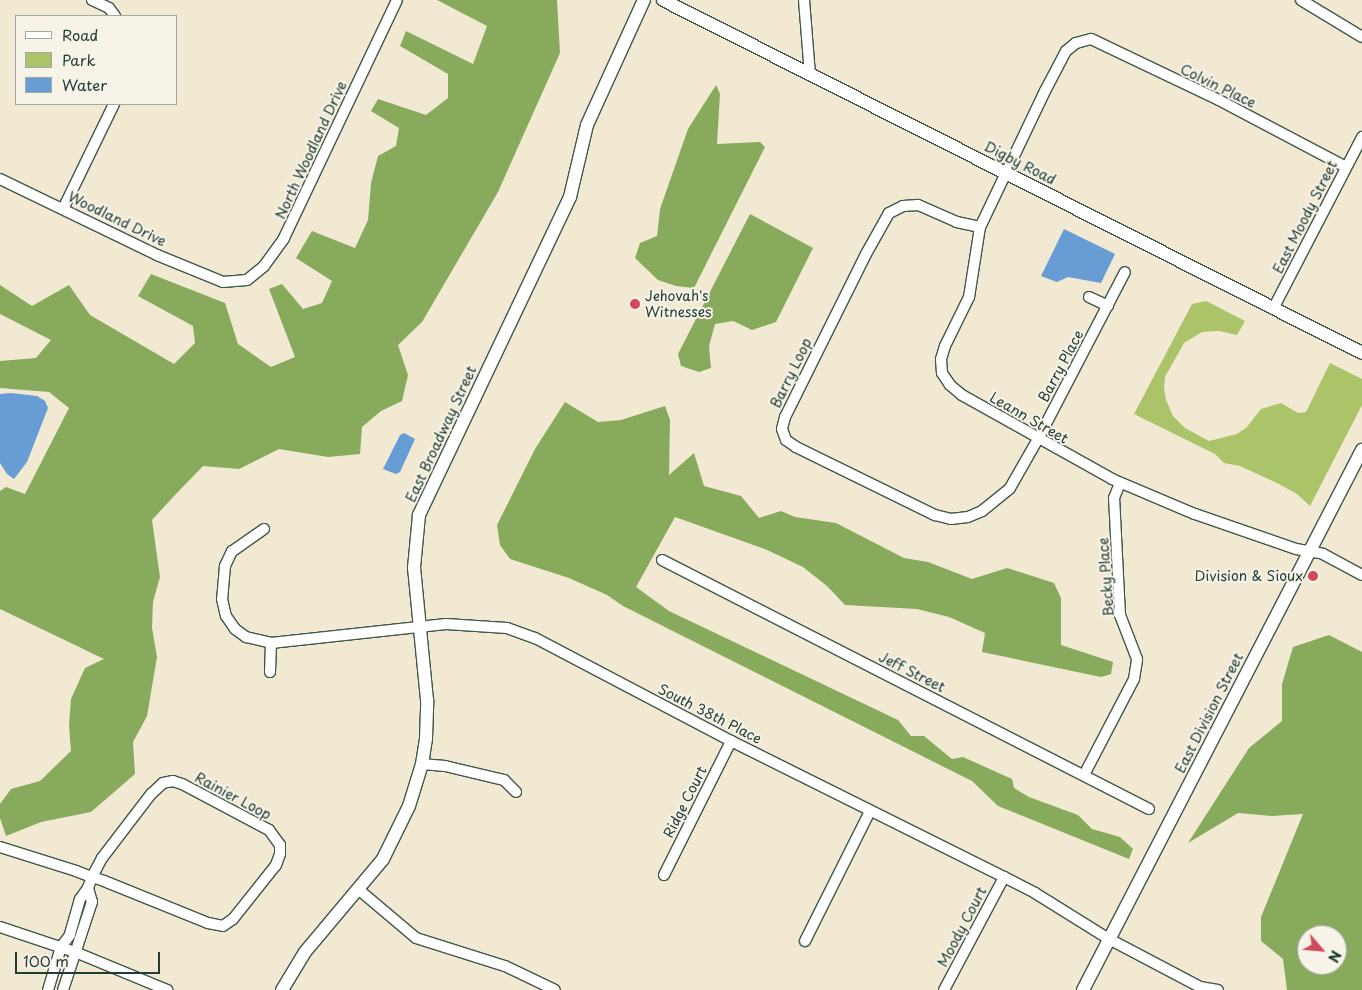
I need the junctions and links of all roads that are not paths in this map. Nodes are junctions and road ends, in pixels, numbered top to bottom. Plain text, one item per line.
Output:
1 (92, 0) edge
2 (397, 0) edge
3 (644, 0) edge
4 (663, 0) edge
5 (804, 0) edge
6 (1301, 0) edge
7 (114, 15) edge
8 (1362, 37) edge
9 (1076, 43) joint
10 (810, 75) junction
11 (114, 105) edge
12 (1362, 137) edge
13 (1346, 167) junction
14 (1007, 173) junction
15 (0, 179) edge
16 (63, 209) junction
17 (980, 227) junction
18 (1125, 272) dead end
19 (223, 282) joint
20 (1089, 297) dead end
21 (1108, 306) junction
22 (1273, 309) junction
23 (1362, 353) edge
24 (1038, 439) junction
25 (1362, 450) edge
26 (1120, 483) junction
27 (264, 529) dead end
28 (1310, 552) junction
29 (662, 560) dead end
30 (1362, 575) edge
31 (421, 627) junction
32 (271, 643) junction
33 (270, 672) dead end
34 (731, 741) junction
35 (422, 764) junction
36 (1084, 775) junction
37 (516, 792) dead end
38 (1148, 809) dead end
39 (870, 811) junction
40 (0, 847) edge
41 (664, 875) dead end
42 (92, 877) junction
43 (1004, 877) junction
44 (88, 888) junction
45 (358, 889) junction
46 (0, 927) edge
47 (1109, 939) junction
48 (805, 941) dead end
49 (61, 947) junction
50 (75, 952) junction
51 (48, 990) edge
52 (63, 990) edge
53 (167, 990) edge
54 (282, 990) edge
55 (555, 990) edge
56 (944, 990) edge
57 (1083, 990) edge
58 (1218, 990) edge

1 - 7 street
2 - 19 street, North Woodland Drive
3 - 31 street, East Broadway Street
4 - 10 street, Digby Road
5 - 10 street
6 - 8 street
9 - 13 street, Colvin Place
9 - 14 street, Leann Street
10 - 14 street, Digby Road
11 - 16 street
12 - 13 street, East Moody Street
13 - 22 street, East Moody Street
14 - 17 street, Leann Street
14 - 22 street, Digby Road
15 - 16 street, Woodland Drive
16 - 19 street, Woodland Drive
17 - 24 street, Leann Street
17 - 24 street, Barry Loop
18 - 21 street, Barry Place
20 - 21 street
21 - 24 street, Barry Place
22 - 23 street, Digby Road
24 - 26 street, Leann Street
25 - 28 street, East Division Street
26 - 28 street, Leann Street
26 - 36 street, Becky Place
27 - 32 street, South 38th Place
28 - 30 street, Leann Street
28 - 47 street, East Division Street
29 - 36 street, Jeff Street
31 - 32 street, South 38th Place
31 - 34 street, South 38th Place
31 - 35 street, East Broadway Street
32 - 33 street
34 - 39 street, South 38th Place
34 - 41 street, Ridge Court
35 - 37 street
35 - 45 street, East Broadway Street
36 - 38 street, Jeff Street
39 - 43 street, South 38th Place
39 - 48 street
40 - 42 street
42 - 42 street, Rainier Loop
42 - 44 street
43 - 47 street, South 38th Place
43 - 56 street, Moody Court
44 - 49 street
44 - 50 street
45 - 54 street, East Broadway Street
45 - 55 street
46 - 49 street
47 - 57 street, East Division Street
47 - 58 street, South 38th Place
49 - 50 street
49 - 51 street
50 - 52 street
50 - 53 street

